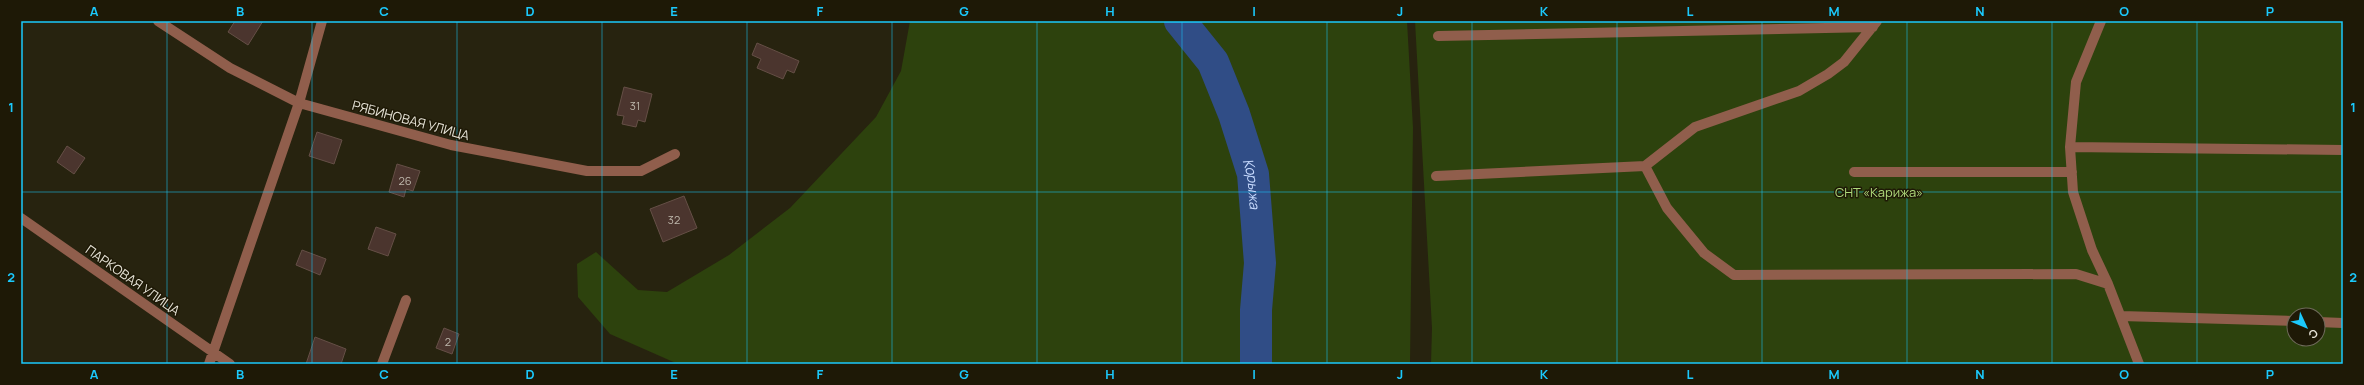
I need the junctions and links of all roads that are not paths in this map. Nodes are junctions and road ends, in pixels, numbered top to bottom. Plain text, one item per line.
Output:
1 (158, 21) edge
2 (322, 21) edge
3 (2101, 21) edge
4 (1875, 24) edge
5 (1438, 36) dead end
6 (300, 103) junction
7 (2070, 147) junction
8 (2343, 150) edge
9 (675, 154) dead end
10 (1645, 166) junction
11 (1854, 172) dead end
12 (2072, 172) junction
13 (1436, 176) dead end
14 (21, 218) edge
15 (2108, 284) junction
16 (406, 300) dead end
17 (2121, 316) junction
18 (2286, 321) edge
19 (2326, 322) edge
20 (2343, 323) edge
21 (213, 352) junction
22 (208, 364) edge
23 (230, 364) edge
24 (382, 364) edge
25 (2139, 364) edge

1 - 6 street, РЯБИНОВАЯ УЛИЦА
2 - 6 street
3 - 7 street
4 - 5 street
4 - 10 street
6 - 9 street, РЯБИНОВАЯ УЛИЦА
6 - 21 street
7 - 8 street
7 - 12 street
10 - 13 street
10 - 15 street
11 - 12 street
12 - 15 street
14 - 21 street, ПАРКОВАЯ УЛИЦА
15 - 17 street
16 - 24 street
17 - 18 street
17 - 25 street
19 - 20 street
21 - 22 street
21 - 23 street, ПАРКОВАЯ УЛИЦА

